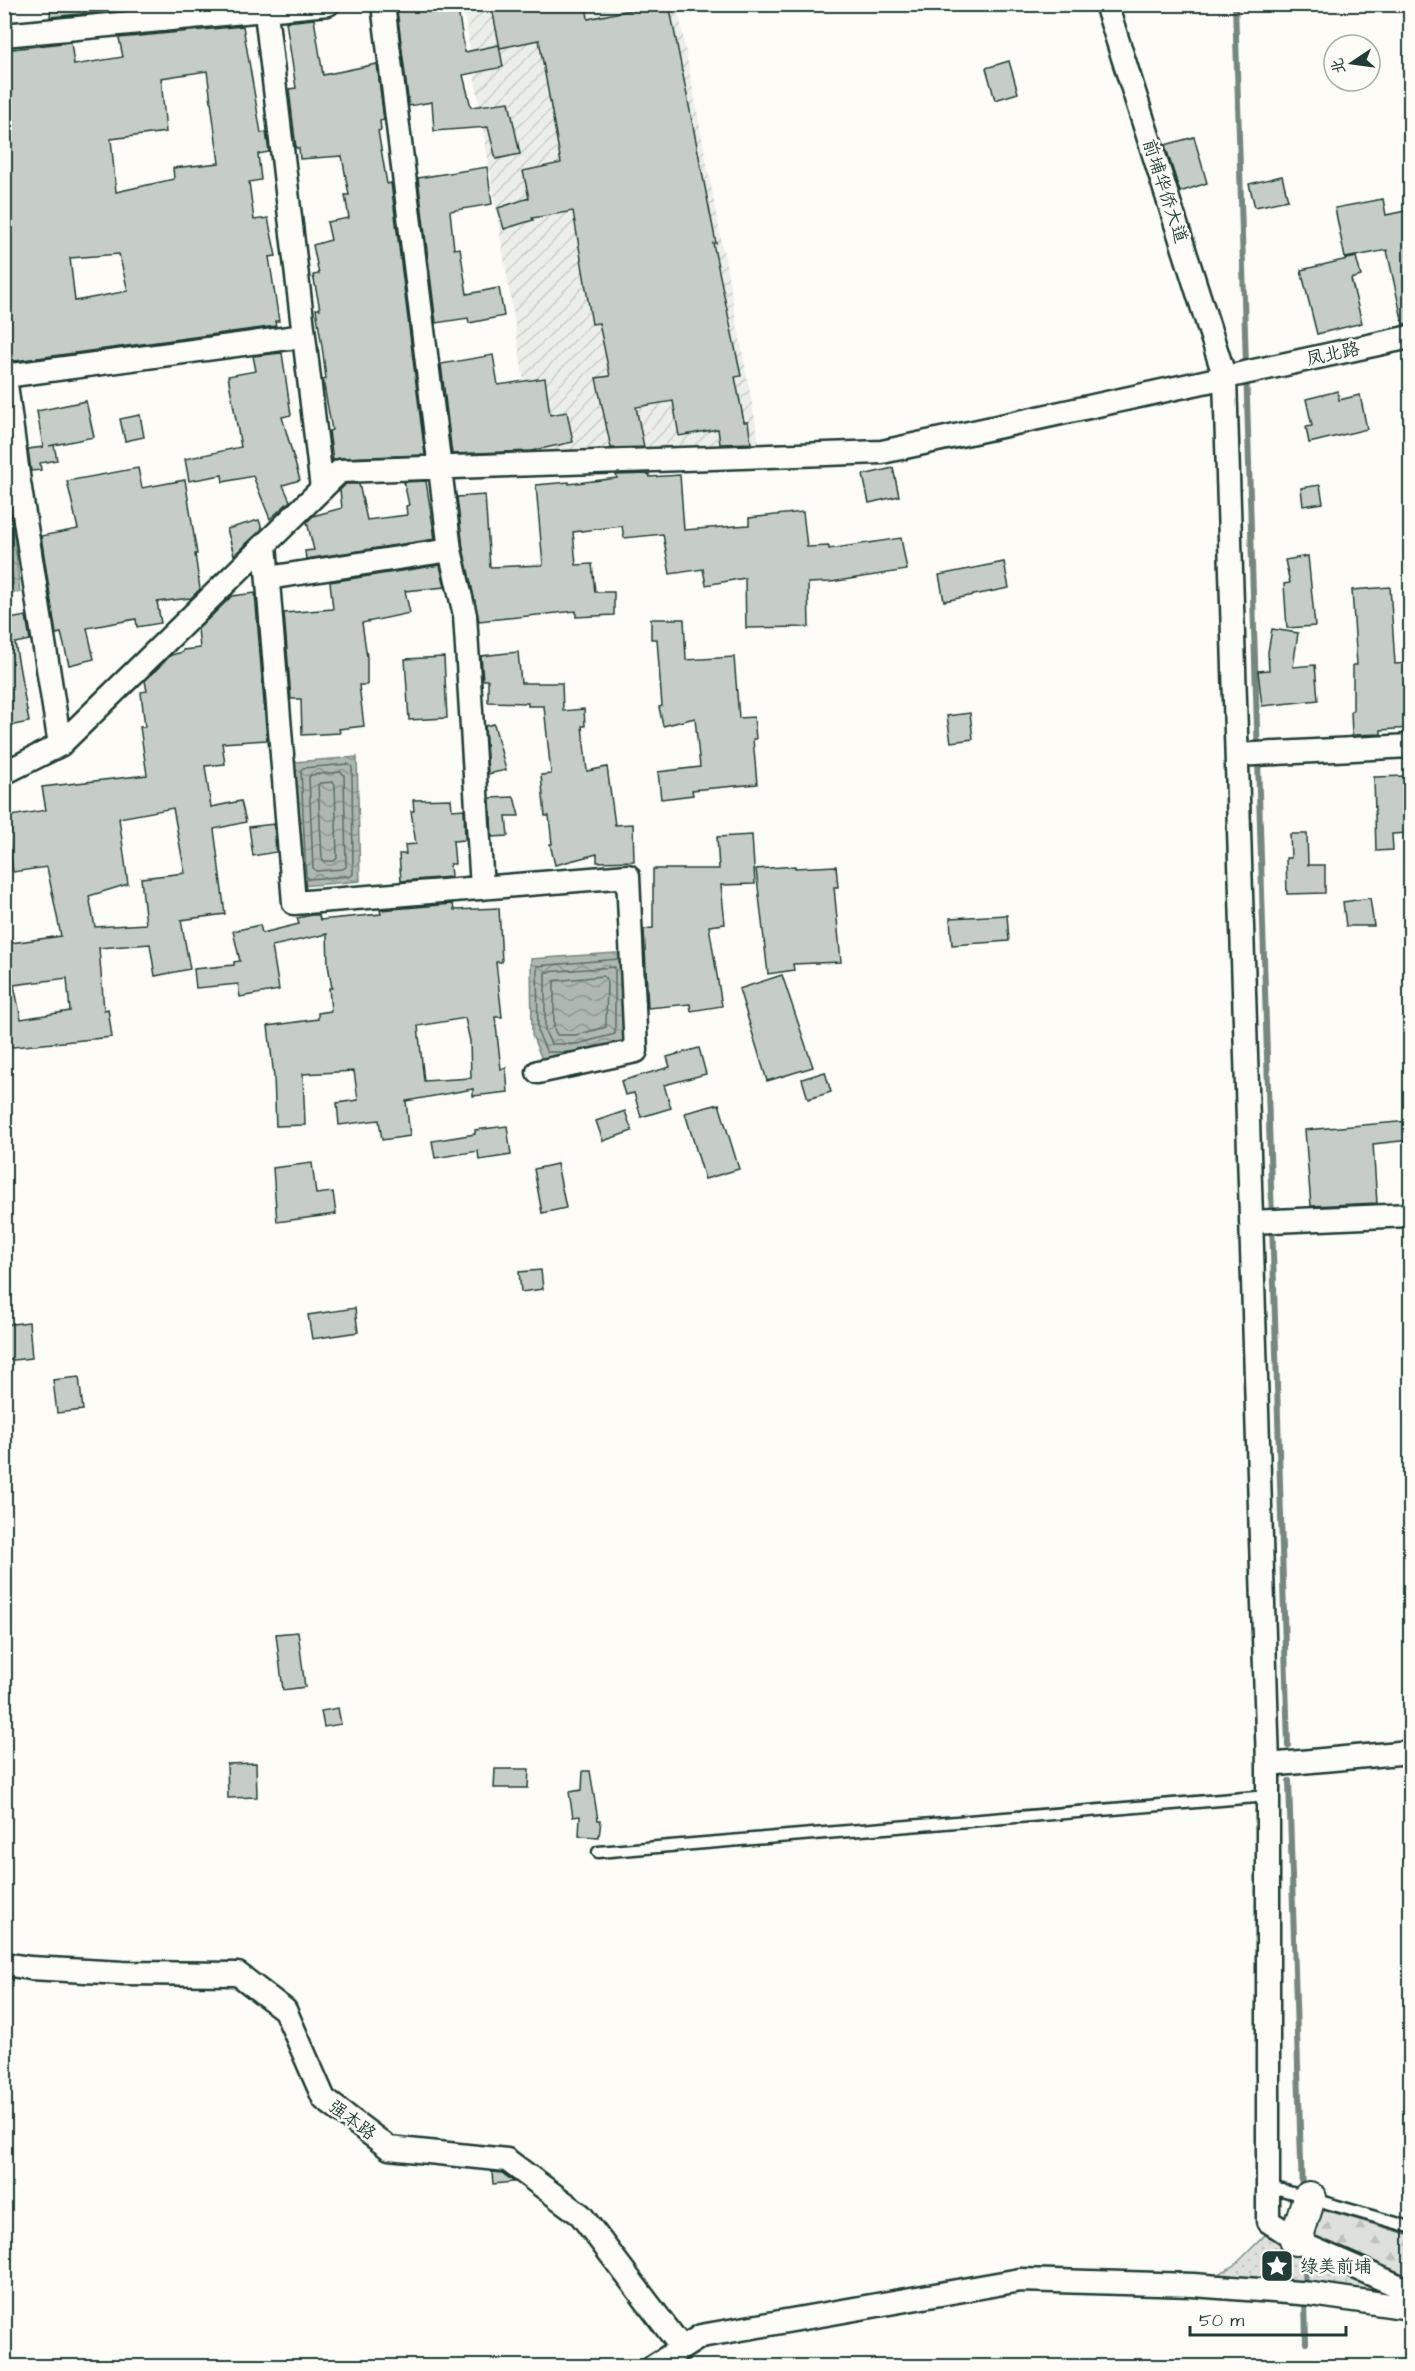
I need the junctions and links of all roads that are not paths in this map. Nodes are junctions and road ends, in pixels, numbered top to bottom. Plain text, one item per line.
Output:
1 (328, 4) edge
2 (383, 4) edge
3 (1106, 4) edge
4 (266, 8) edge
5 (4, 35) edge
6 (304, 336) junction
7 (1410, 337) edge
8 (5, 372) edge
9 (1239, 374) junction
10 (439, 468) junction
11 (322, 489) junction
12 (265, 545) junction
13 (450, 550) junction
14 (268, 578) junction
15 (60, 745) junction
16 (1410, 746) edge
17 (1251, 754) junction
18 (4, 773) edge
19 (482, 888) junction
20 (538, 1072) dead end
21 (1410, 1215) edge
22 (1265, 1221) junction
23 (1410, 1752) edge
24 (1268, 1765) junction
25 (1268, 1796) junction
26 (598, 1852) dead end
27 (4, 1964) edge
28 (1268, 2186) junction
29 (1309, 2198) junction
30 (1410, 2227) edge
31 (1297, 2239) junction
32 (1410, 2290) edge
33 (1410, 2308) edge
34 (682, 2348) junction
35 (654, 2367) edge

1 - 4 street
2 - 10 street
3 - 9 street, 前埔华侨大道
4 - 5 street
4 - 6 street
6 - 8 street
6 - 11 street
7 - 9 street, 凤北路
8 - 15 street
9 - 10 street, 凤北路
9 - 17 street, 前埔华侨大道
10 - 11 street, 凤北路
10 - 13 street
11 - 12 street, 凤北路
12 - 14 street
12 - 15 street, 凤北路
13 - 14 street
13 - 19 street
14 - 19 street
15 - 18 street, 凤北路
16 - 17 street
17 - 22 street, 前埔华侨大道
19 - 20 street
21 - 22 street
22 - 24 street, 前埔华侨大道
23 - 24 street
24 - 25 street, 前埔华侨大道
25 - 26 lane
25 - 28 street, 前埔华侨大道
27 - 34 street, 强本路
28 - 29 lane
28 - 31 street, 前埔华侨大道
29 - 30 lane
29 - 31 main road
31 - 32 street
33 - 34 street
34 - 35 street

